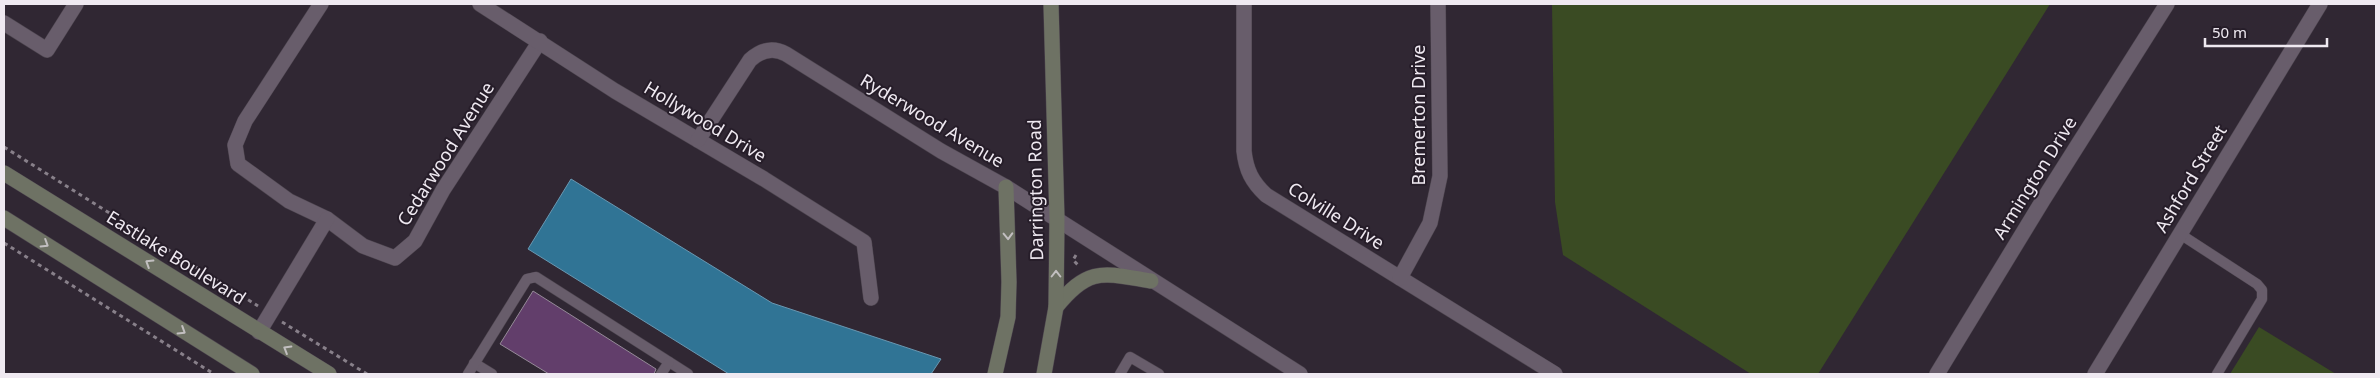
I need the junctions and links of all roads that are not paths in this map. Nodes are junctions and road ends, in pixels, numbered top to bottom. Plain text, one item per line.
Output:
1 (76, 4) edge
2 (321, 4) edge
3 (480, 4) edge
4 (1051, 4) edge
5 (1244, 4) edge
6 (1438, 4) edge
7 (2168, 4) edge
8 (2320, 4) edge
9 (4, 23) edge
10 (540, 41) junction
11 (698, 140) junction
12 (4, 173) edge
13 (1006, 187) junction
14 (4, 218) edge
15 (1057, 219) junction
16 (327, 220) junction
17 (2180, 234) junction
18 (1400, 278) junction
19 (1151, 281) junction
20 (871, 298) dead end
21 (1056, 307) junction
22 (259, 332) junction
23 (669, 362) junction
24 (474, 363) junction
25 (236, 370) edge
26 (252, 374) edge
27 (329, 374) edge
28 (468, 374) edge
29 (492, 374) edge
30 (661, 374) edge
31 (688, 374) edge
32 (996, 374) edge
33 (1044, 374) edge
34 (1120, 374) edge
35 (1159, 374) edge
36 (1300, 374) edge
37 (1554, 374) edge
38 (1937, 374) edge
39 (2095, 374) edge
40 (2217, 374) edge

1 - 9 street
2 - 16 street
3 - 10 street, Hollywood Drive
4 - 15 main road, Darrington Road
5 - 18 street, Colville Drive
6 - 18 street, Bremerton Drive
7 - 38 street, Armington Drive
8 - 17 street, Ashford Street
10 - 11 street, Hollywood Drive
10 - 16 street, Cedarwood Avenue
11 - 13 street, Ryderwood Avenue
11 - 20 street, Hollywood Drive
22 -> 12 main road, Eastlake Boulevard
13 - 15 street, Ryderwood Avenue
13 -> 32 main road, Darrington Road
14 -> 25 main road
15 - 19 street, Ryderwood Avenue
21 -> 15 main road, Darrington Road
16 - 22 street
17 - 39 street, Ashford Street
17 - 40 lane
18 - 37 street, Colville Drive
19 - 21 main road
19 - 36 street, Ryderwood Avenue
21 - 33 main road, Darrington Road
27 -> 22 main road, Eastlake Boulevard
23 - 24 lane
23 - 30 lane
23 - 31 lane
24 - 28 lane
24 - 29 lane
25 - 26 main road
34 - 35 lane

